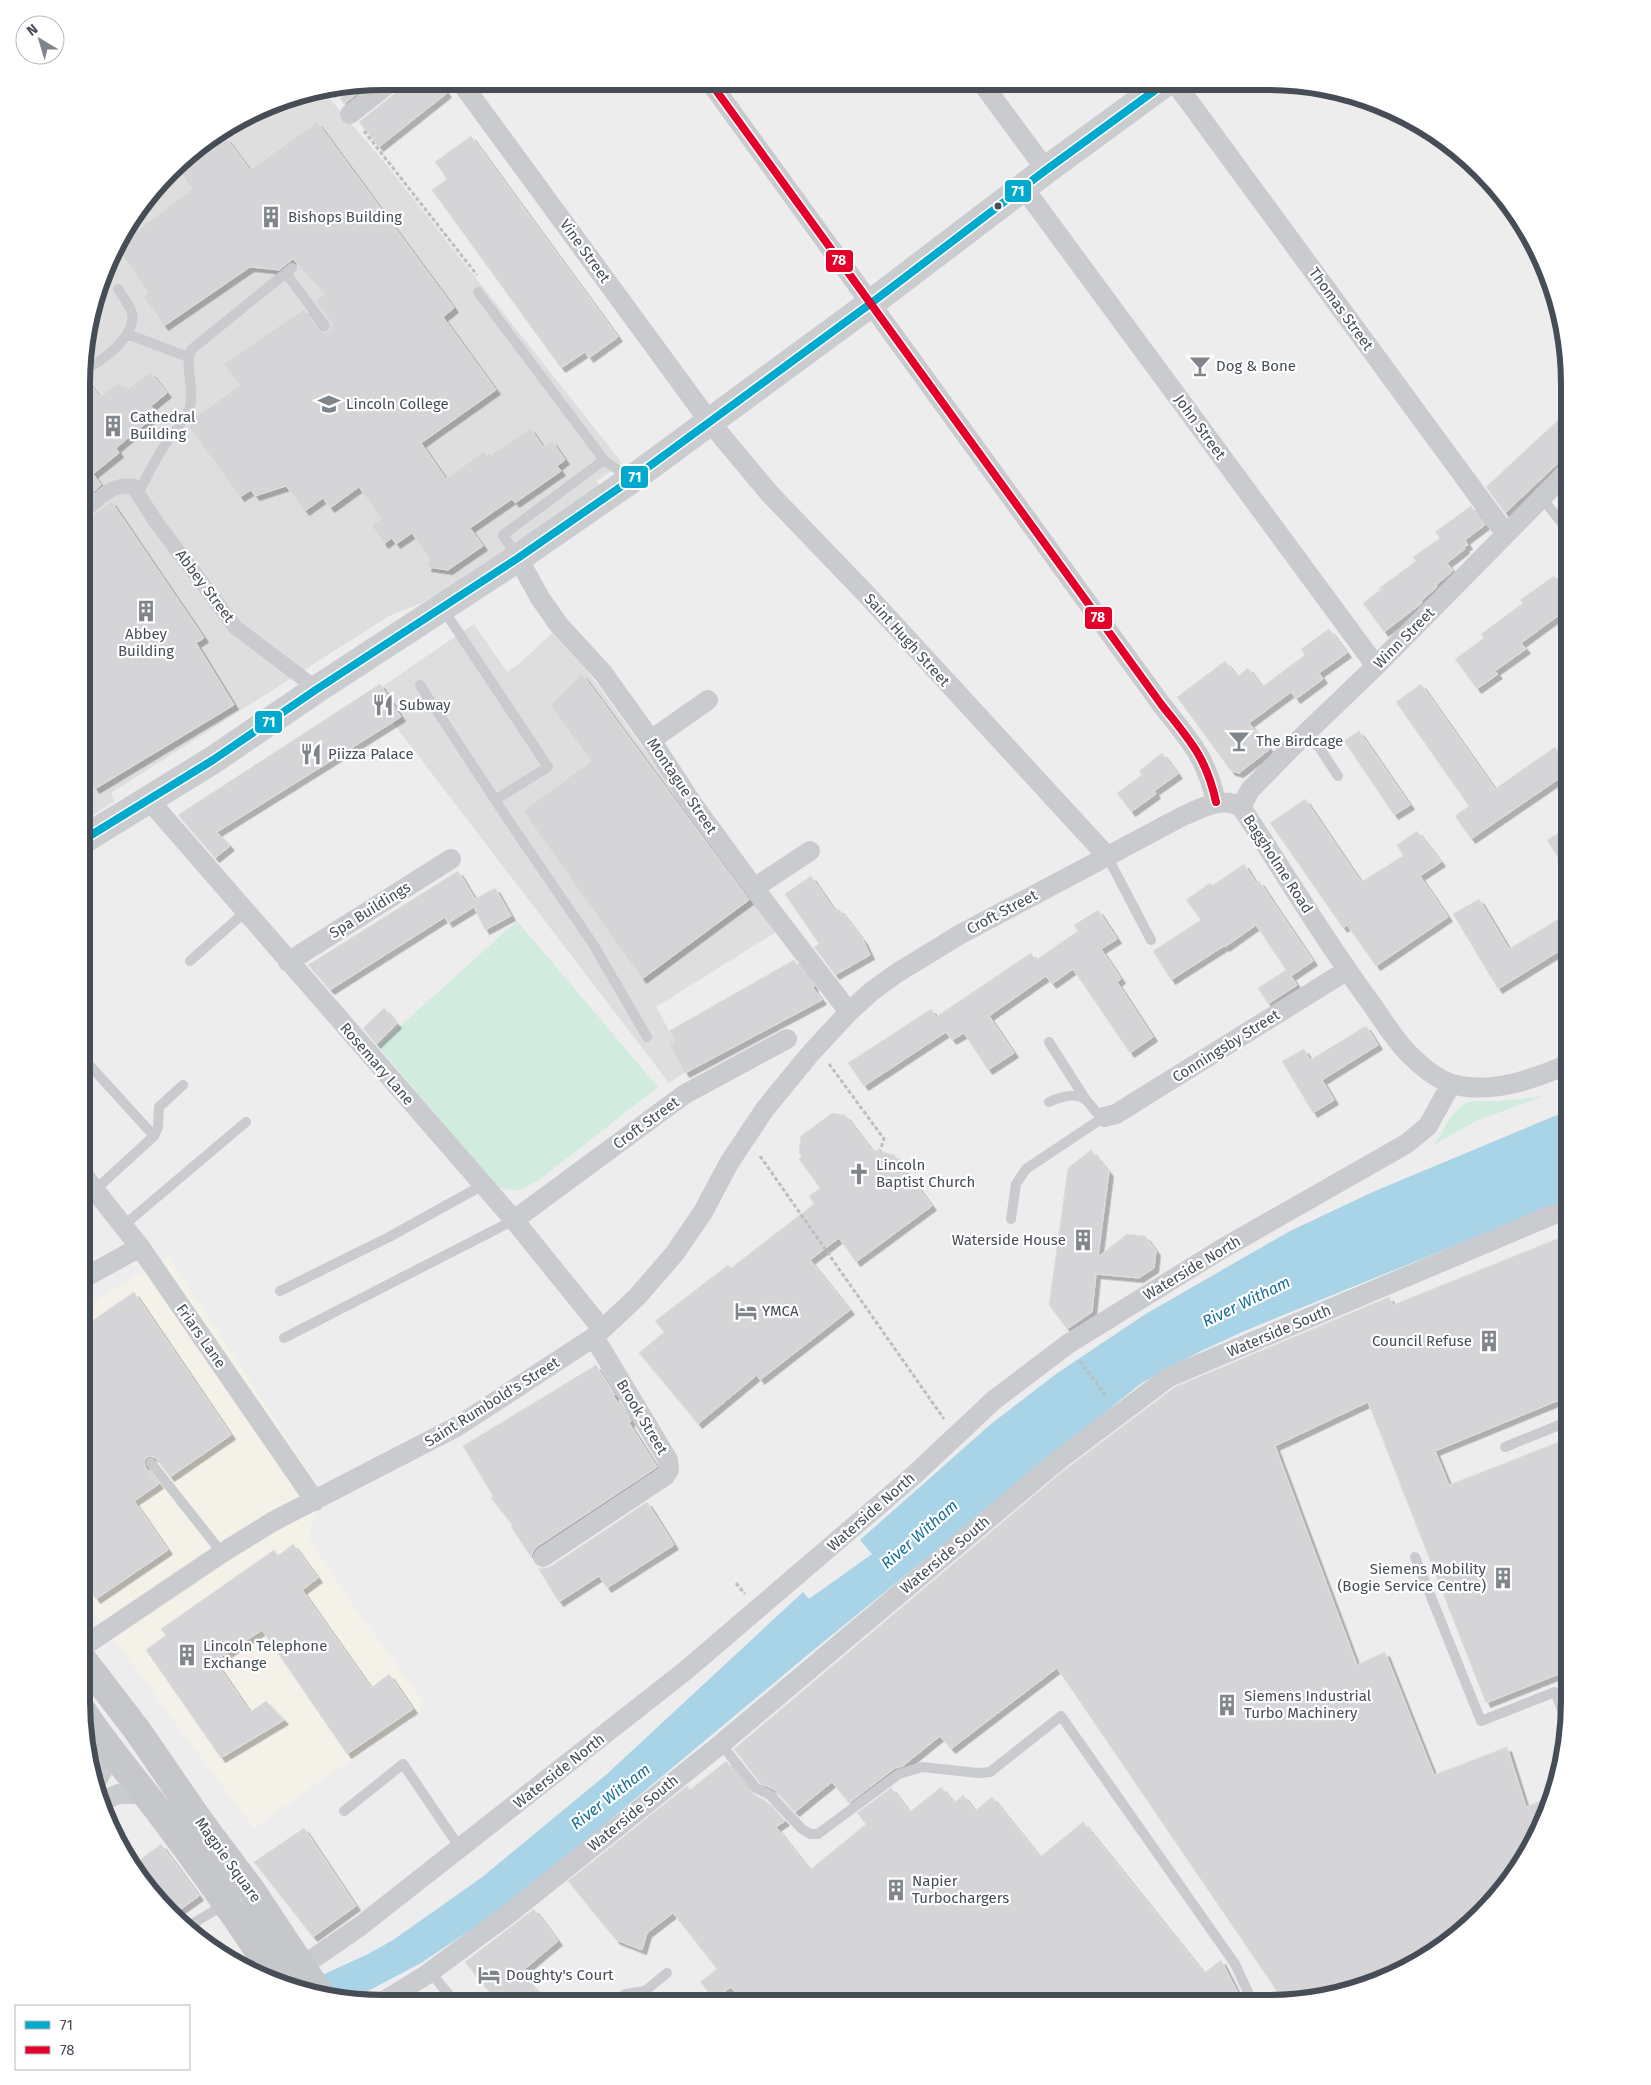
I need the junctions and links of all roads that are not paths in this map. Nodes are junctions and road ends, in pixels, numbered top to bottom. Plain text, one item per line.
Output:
1 (380, 90) edge
2 (466, 90) edge
3 (716, 90) edge
4 (987, 90) edge
5 (1157, 90) edge
6 (1180, 90) edge
7 (350, 114) dead end
8 (1046, 170) junction
9 (1023, 188) junction
10 (118, 289) dead end
11 (478, 292) dead end
12 (870, 304) junction
13 (325, 326) dead end
14 (127, 334) junction
15 (188, 357) junction
16 (91, 366) edge
17 (709, 421) junction
18 (604, 460) junction
19 (1561, 478) edge
20 (632, 479) junction
21 (135, 490) junction
22 (1541, 497) junction
23 (90, 506) edge
24 (1561, 521) edge
25 (1506, 534) junction
26 (518, 558) junction
27 (442, 607) junction
28 (1376, 666) junction
29 (420, 685) dead end
30 (317, 689) junction
31 (708, 700) dead end
32 (1304, 735) junction
33 (650, 740) junction
34 (1338, 776) dead end
35 (149, 800) junction
36 (495, 800) junction
37 (1216, 802) junction
38 (1241, 807) junction
39 (90, 836) edge
40 (810, 851) dead end
41 (1107, 856) junction
42 (451, 859) dead end
43 (754, 888) junction
44 (245, 912) junction
45 (1151, 940) dead end
46 (190, 961) dead end
47 (288, 962) junction
48 (1346, 971) junction
49 (849, 1012) junction
50 (647, 1037) dead end
51 (787, 1039) dead end
52 (1049, 1042) dead end
53 (813, 1051) joint
54 (90, 1067) edge
55 (1561, 1067) edge
56 (1451, 1084) junction
57 (183, 1085) dead end
58 (1086, 1100) junction
59 (1049, 1102) dead end
60 (1104, 1117) junction
61 (246, 1122) dead end
62 (154, 1136) junction
63 (90, 1184) edge
64 (483, 1185) junction
65 (95, 1190) junction
66 (1561, 1211) edge
67 (1012, 1219) dead end
68 (514, 1220) junction
69 (123, 1226) junction
70 (140, 1247) junction
71 (90, 1275) edge
72 (280, 1291) dead end
73 (598, 1333) junction
74 (284, 1338) dead end
75 (1561, 1424) edge
76 (1505, 1447) dead end
77 (151, 1463) dead end
78 (315, 1501) junction
79 (222, 1553) junction
80 (543, 1557) dead end
81 (1415, 1557) dead end
82 (90, 1642) edge
83 (90, 1669) edge
84 (1561, 1706) edge
85 (91, 1724) edge
86 (102, 1739) junction
87 (721, 1744) junction
88 (100, 1776) edge
89 (145, 1794) junction
90 (107, 1799) edge
91 (344, 1811) dead end
92 (460, 1848) junction
93 (225, 1904) junction
94 (192, 1924) edge
95 (258, 1961) edge
96 (268, 1971) edge
97 (430, 1972) junction
98 (667, 1974) dead end
99 (310, 1980) edge
100 (394, 1995) edge
101 (449, 1995) edge
102 (624, 1995) edge
103 (1250, 1995) edge

1 - 7 street
2 - 17 street, Vine Street
3 - 12 street
4 - 8 street
5 - 8 main road
6 - 25 street, Thomas Street
8 - 9 main road
9 - 12 main road
9 - 28 street, John Street
10 - 14 lane
11 - 18 lane
12 - 17 main road
12 - 37 street
13 - 15 lane
14 - 15 lane
14 - 16 lane
15 - 21 lane
17 - 20 main road
17 - 41 street, Saint Hugh Street
18 - 20 lane
18 - 26 lane
19 - 22 street, Winn Street
20 - 26 main road
21 - 23 street
21 - 30 street, Abbey Street
22 - 24 lane
22 - 25 street, Winn Street
25 - 28 street, Winn Street
26 - 27 main road
26 - 33 street, Montague Street
27 - 30 main road
27 - 36 lane
28 - 32 street, Winn Street
29 - 36 lane
30 - 35 main road
31 - 33 street
32 - 34 lane
32 - 38 street, Winn Street
33 - 43 street, Montague Street
35 - 39 main road
35 - 44 street, Rosemary Lane
36 - 50 lane
37 - 38 street, Baggholme Road
37 - 41 street, Croft Street
38 - 48 street, Baggholme Road
40 - 43 street
41 - 45 lane
41 - 49 street, Croft Street
42 - 47 street, Spa Buildings
43 - 49 street, Montague Street
44 - 46 lane
44 - 47 street, Rosemary Lane
47 - 64 street, Rosemary Lane
48 - 56 street, Baggholme Road
48 - 60 street, Conningsby Street
49 - 53 street, Croft Street
51 - 68 street, Croft Street
52 - 58 lane
53 - 73 street, Saint Rumbold's Street
54 - 62 lane
55 - 56 street
56 - 92 street, Waterside North
57 - 62 lane
58 - 59 lane
58 - 60 lane
60 - 67 lane
61 - 69 lane
62 - 65 lane
63 - 65 street, Friars Lane
64 - 68 street, Rosemary Lane
64 - 72 lane
65 - 69 street, Friars Lane
66 - 87 street, Waterside South
68 - 73 street, Rosemary Lane
68 - 74 lane
69 - 70 street, Friars Lane
70 - 71 street
70 - 78 street, Friars Lane
73 - 78 street, Saint Rumbold's Street
73 - 80 street, Brook Street
75 - 76 lane
77 - 79 lane
78 - 79 street, Saint Rumbold's Street
79 - 82 street, Saint Rumbold's Street
81 - 84 lane
83 - 99 main road, Magpie Square
85 - 86 main road, Magpie Square
86 - 88 street
86 - 89 main road, Magpie Square
87 - 97 street, Waterside South
87 - 103 lane
89 - 90 street
89 - 93 main road, Magpie Square
91 - 92 lane
92 - 99 street, Waterside North
93 - 94 lane
93 - 95 main road, Magpie Square
95 - 96 main road, Magpie Square
97 - 100 street, Waterside South
97 - 101 lane
98 - 102 lane

